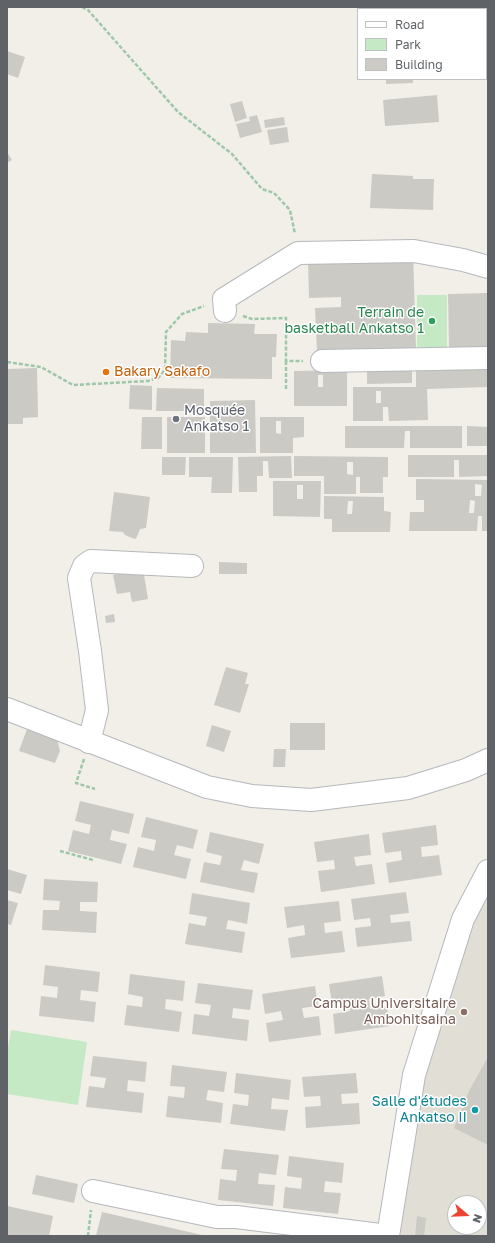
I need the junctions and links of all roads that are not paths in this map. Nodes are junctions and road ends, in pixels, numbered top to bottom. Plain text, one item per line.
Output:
1 (488, 267) edge
2 (224, 305) road end
3 (488, 358) edge
4 (322, 361) road end
5 (192, 566) dead end
6 (7, 709) edge
7 (89, 742) junction
8 (488, 760) edge
9 (488, 871) edge
10 (93, 1191) road end
11 (388, 1236) edge

1 - 2 street
3 - 4 street
5 - 7 street
6 - 7 street
7 - 8 street
9 - 11 street
10 - 11 street

